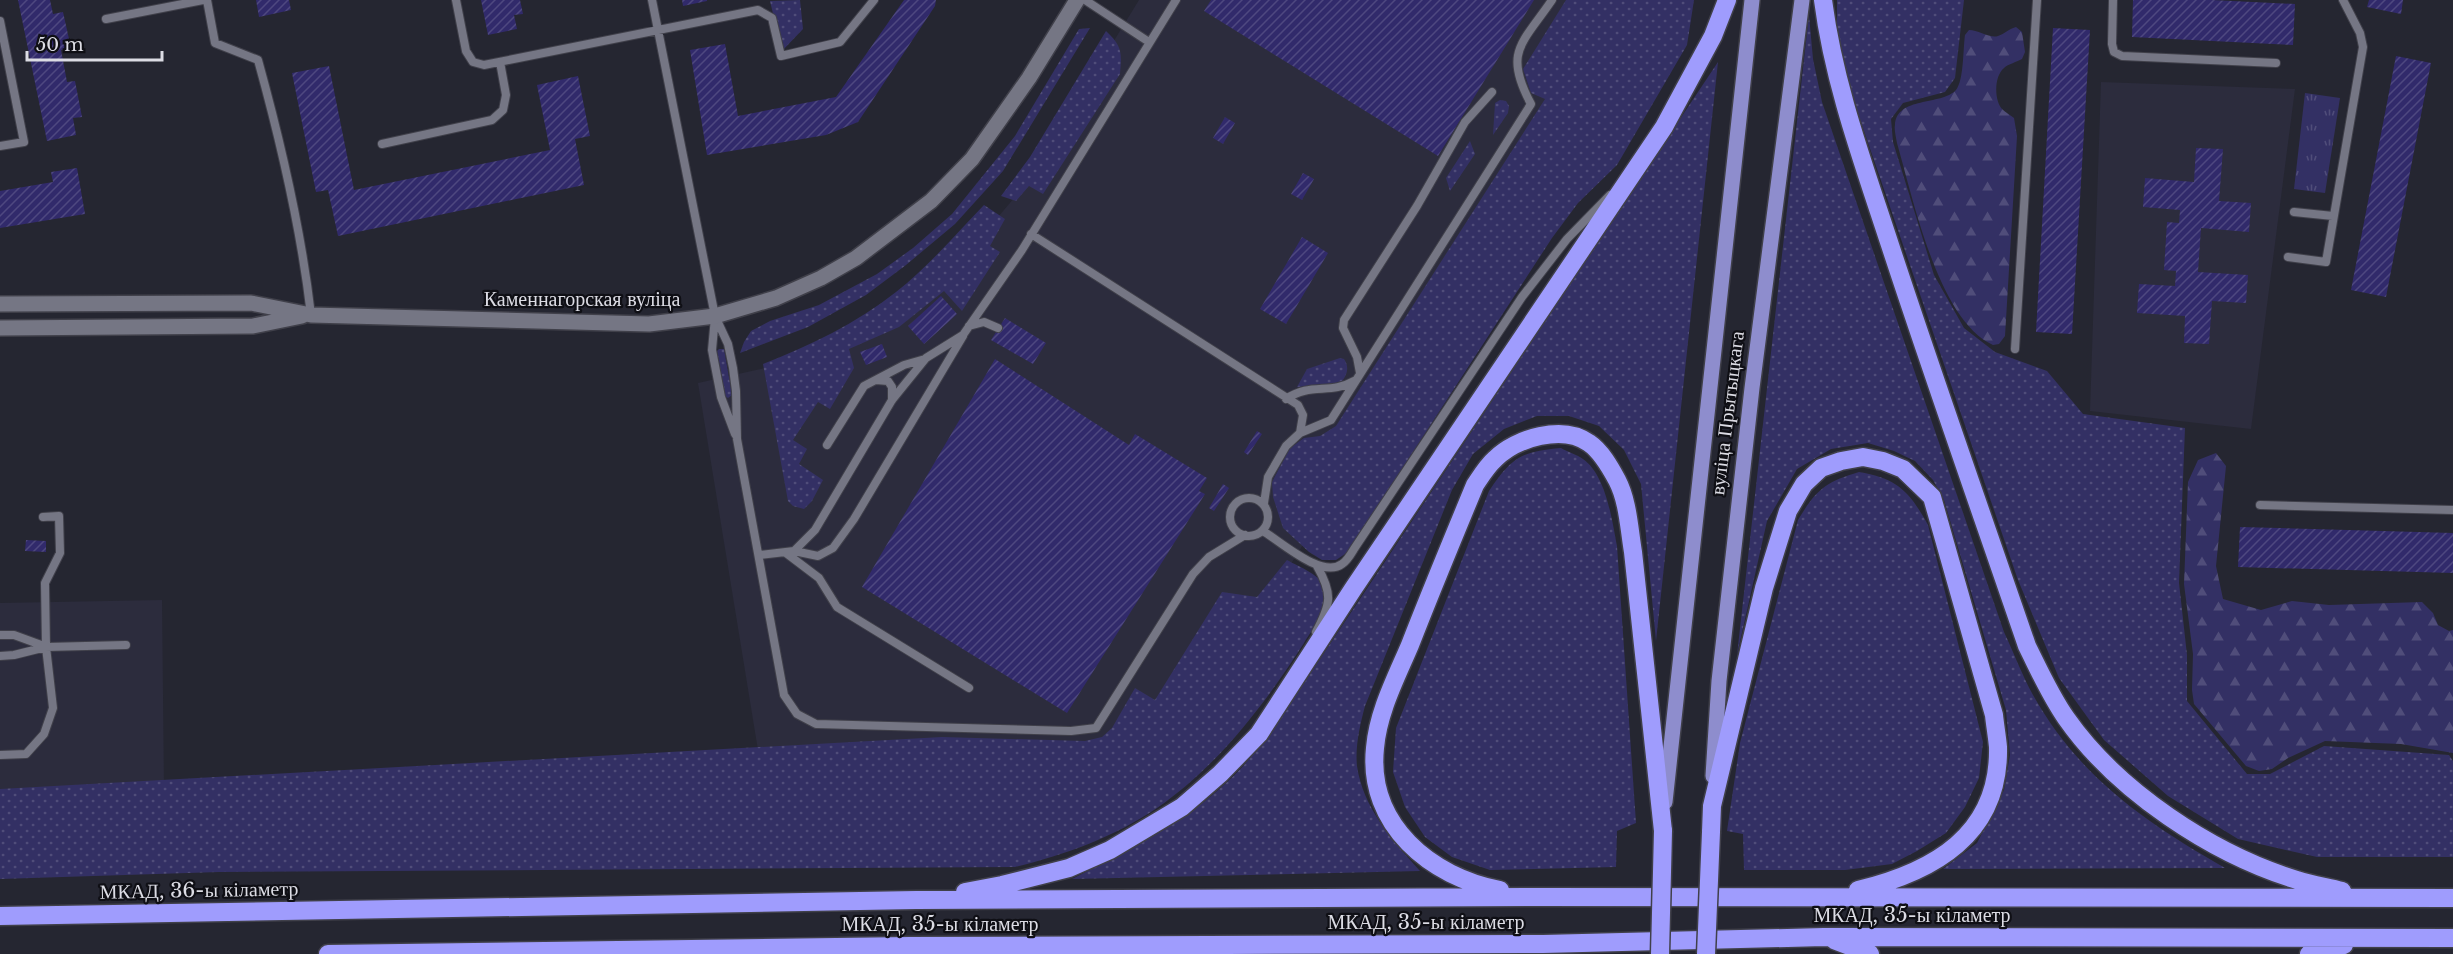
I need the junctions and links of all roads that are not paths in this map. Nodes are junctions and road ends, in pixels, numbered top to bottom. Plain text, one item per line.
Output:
1 (205, 0) edge
2 (456, 0) edge
3 (652, 0) edge
4 (874, 0) edge
5 (1077, 0) edge
6 (1085, 0) edge
7 (1176, 0) edge
8 (1552, 0) edge
9 (1726, 0) edge
10 (1752, 0) edge
11 (1802, 0) edge
12 (1823, 0) edge
13 (2037, 0) edge
14 (2113, 0) edge
15 (2343, 0) edge
16 (106, 19) dead end
17 (0, 21) edge
18 (658, 31) junction
19 (1149, 42) junction
20 (500, 62) junction
21 (2276, 63) dead end
22 (1492, 92) dead end
23 (382, 144) dead end
24 (0, 146) edge
25 (1639, 164) junction
26 (2294, 212) dead end
27 (2333, 216) junction
28 (1031, 234) junction
29 (2288, 257) dead end
30 (0, 304) edge
31 (311, 315) junction
32 (715, 316) junction
33 (969, 326) junction
34 (0, 328) edge
35 (998, 328) dead end
36 (963, 335) junction
37 (2015, 349) dead end
38 (926, 358) junction
39 (1357, 377) junction
40 (875, 379) junction
41 (1286, 399) junction
42 (892, 400) junction
43 (1300, 433) junction
44 (737, 439) junction
45 (826, 445) dead end
46 (1264, 503) junction
47 (2260, 504) dead end
48 (2453, 510) edge
49 (43, 517) dead end
50 (1263, 531) junction
51 (1245, 536) junction
52 (790, 552) junction
53 (760, 555) junction
54 (1317, 566) junction
55 (0, 636) edge
56 (126, 645) dead end
57 (46, 647) junction
58 (0, 656) edge
59 (969, 687) dead end
60 (1280, 702) junction
61 (0, 755) edge
62 (1712, 806) junction
63 (1663, 827) junction
64 (1537, 897) junction
65 (1827, 897) junction
66 (2370, 898) junction
67 (2453, 898) edge
68 (916, 900) junction
69 (399, 909) joint
70 (0, 916) edge
71 (1824, 937) junction
72 (2453, 938) edge
73 (2369, 939) junction
74 (1542, 944) junction
75 (910, 946) junction
76 (399, 953) edge
77 (328, 954) edge
78 (953, 954) edge
79 (1514, 954) edge
80 (1660, 954) edge
81 (1706, 954) edge
82 (1870, 954) edge
83 (2309, 954) edge

1 - 16 lane
1 - 31 lane
2 - 20 lane
3 - 18 lane
4 - 18 lane
5 - 32 main road, Каменнагорская вуліца
6 - 19 lane
7 - 19 lane
8 - 39 lane
9 - 25 highway
10 - 63 main road, вуліца Прытыцкага
11 - 62 main road, вуліца Прытыцкага
12 - 66 highway
13 - 37 lane
14 - 21 lane
15 - 27 lane
17 - 24 lane
18 - 20 lane
18 - 32 lane
19 - 28 lane
20 - 23 lane
22 - 39 lane
25 - 54 lane
25 - 60 highway
26 - 27 lane
27 - 29 lane
28 - 33 lane
28 - 41 lane
30 - 31 main road, Каменнагорская вуліца
31 - 32 main road, Каменнагорская вуліца
31 - 34 main road, Каменнагорская вуліца
32 - 44 lane
32 - 44 lane
33 - 35 lane
33 - 36 lane
36 - 38 lane
36 - 52 lane
38 - 40 lane
38 - 42 lane
39 - 41 lane
39 - 43 lane
40 - 42 lane
40 - 45 lane
41 - 43 lane
42 - 52 lane
43 - 46 lane
44 - 53 lane
46 - 50 lane
46 - 51 lane
47 - 48 lane
49 - 57 lane
50 - 51 lane
50 - 54 lane
51 - 53 lane
52 - 53 lane
52 - 59 lane
54 - 60 lane
55 - 57 lane
56 - 57 lane
57 - 58 lane
57 - 61 lane
60 - 68 highway
62 - 65 highway
62 - 81 highway, вуліца Прытыцкага, bridge
63 - 64 highway
63 - 80 highway, bridge
64 - 65 highway, МКАД, 35-ы кіламетр
64 - 68 highway, МКАД, 35-ы кіламетр
65 - 66 highway, МКАД, 35-ы кіламетр
66 - 67 highway, МКАД, 35-ы кіламетр
68 - 69 highway, МКАД, 35-ы кіламетр
69 - 70 highway, МКАД, 36-ы кіламетр
71 - 73 highway, МКАД, 35-ы кіламетр
71 - 74 highway, МКАД, 35-ы кіламетр
71 - 82 highway
72 - 73 highway, МКАД, 35-ы кіламетр
73 - 83 highway
74 - 75 highway, МКАД, 35-ы кіламетр
74 - 79 highway
75 - 76 highway, МКАД, 35-ы кіламетр
75 - 78 highway
76 - 77 highway

